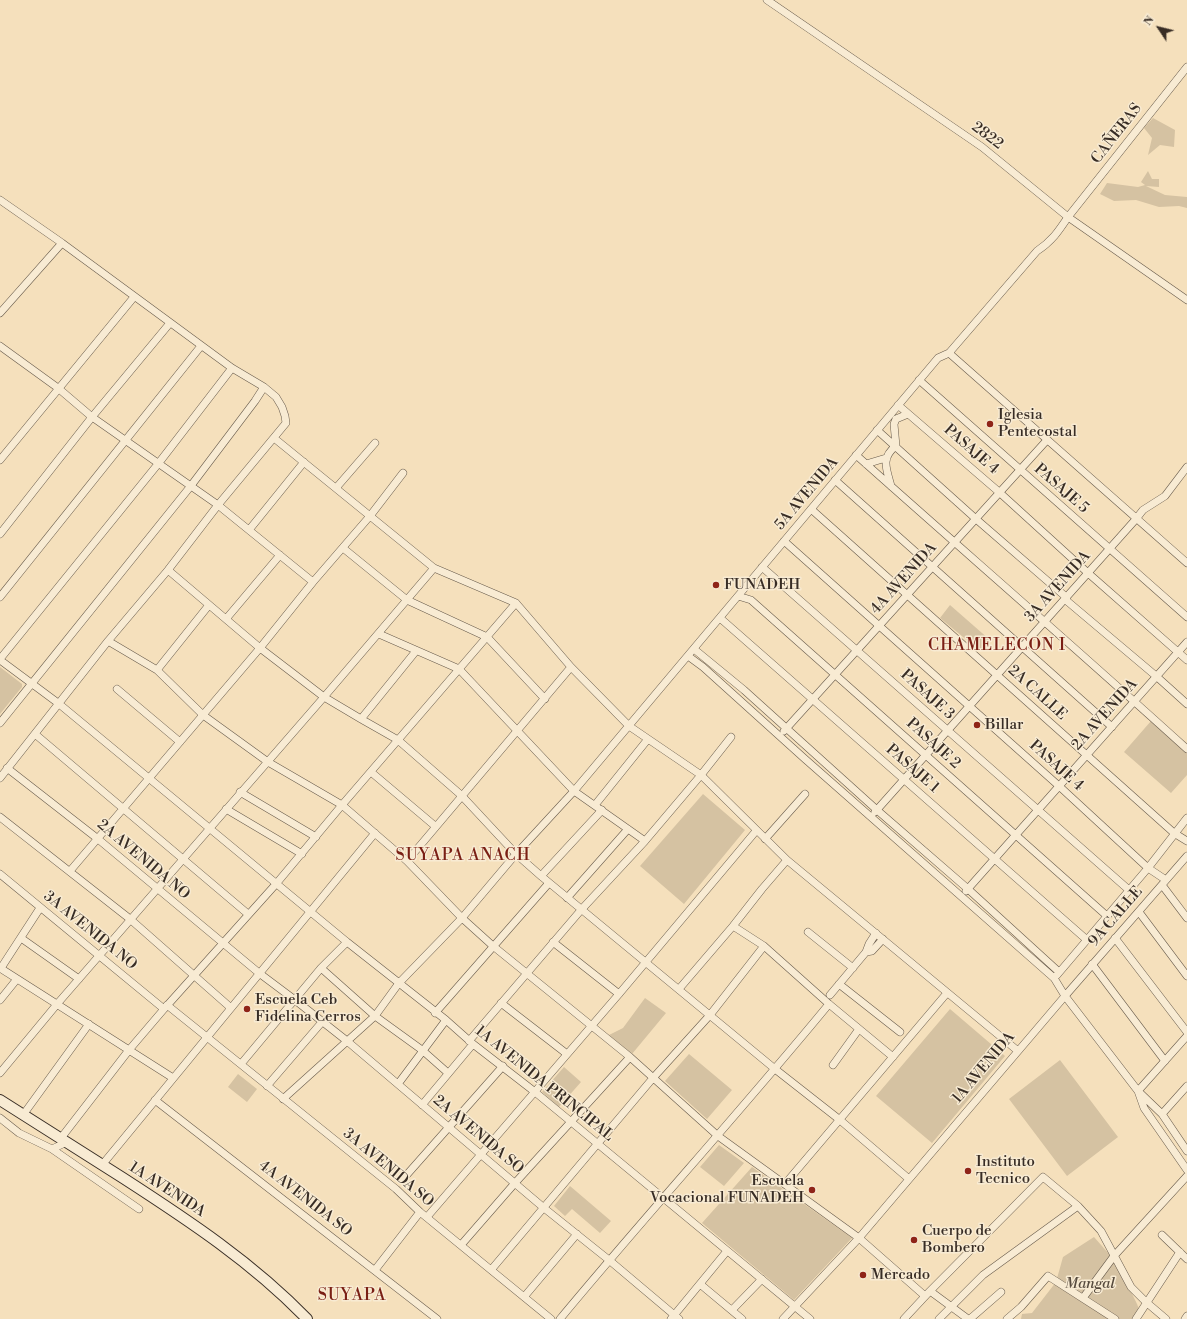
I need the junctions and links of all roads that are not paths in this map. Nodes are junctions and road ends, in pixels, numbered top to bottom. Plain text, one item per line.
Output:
1 (767, 0) edge
2 (1187, 67) edge
3 (0, 200) edge
4 (1068, 217) junction
5 (62, 243) junction
6 (134, 297) junction
7 (1187, 300) edge
8 (0, 313) edge
9 (170, 323) junction
10 (0, 346) edge
11 (202, 346) junction
12 (949, 353) junction
13 (232, 368) junction
14 (919, 380) junction
15 (264, 387) junction
16 (58, 388) junction
17 (898, 405) junction
18 (908, 414) junction
19 (92, 418) junction
20 (877, 430) junction
21 (274, 438) junction
22 (125, 440) junction
23 (1047, 440) junction
24 (375, 443) dead end
25 (896, 446) junction
26 (856, 455) junction
27 (886, 458) junction
28 (0, 460) edge
29 (304, 462) junction
30 (158, 464) junction
31 (866, 464) junction
32 (1187, 467) edge
33 (1020, 470) junction
34 (403, 473) dead end
35 (835, 480) junction
36 (891, 486) junction
37 (190, 487) junction
38 (336, 488) junction
39 (999, 492) junction
40 (218, 505) junction
41 (811, 509) junction
42 (370, 516) junction
43 (976, 519) junction
44 (1136, 519) junction
45 (249, 530) junction
46 (0, 534) edge
47 (784, 542) junction
48 (954, 542) junction
49 (343, 548) junction
50 (1110, 548) junction
51 (280, 555) junction
52 (1187, 563) edge
53 (762, 567) junction
54 (932, 567) junction
55 (434, 568) junction
56 (168, 570) junction
57 (1088, 573) junction
58 (313, 582) junction
59 (906, 595) junction
60 (738, 596) junction
61 (0, 597) edge
62 (1066, 597) junction
63 (407, 600) junction
64 (516, 603) junction
65 (209, 605) junction
66 (1187, 617) edge
67 (720, 618) junction
68 (226, 619) junction
69 (1044, 622) junction
70 (880, 625) junction
71 (379, 634) junction
72 (487, 637) junction
73 (108, 641) junction
74 (1187, 642) edge
75 (1022, 647) junction
76 (260, 648) junction
77 (694, 649) junction
78 (857, 650) junction
79 (416, 651) junction
80 (1178, 652) junction
81 (688, 656) junction
82 (0, 660) edge
83 (1187, 660) edge
84 (571, 666) junction
85 (459, 669) junction
86 (157, 670) junction
87 (835, 674) junction
88 (997, 675) junction
89 (1156, 676) junction
90 (32, 683) junction
91 (117, 689) dead end
92 (324, 697) junction
93 (545, 699) junction
94 (813, 699) junction
95 (1134, 701) junction
96 (58, 703) junction
97 (1187, 704) edge
98 (969, 707) junction
99 (203, 715) junction
100 (361, 719) junction
101 (0, 723) edge
102 (629, 726) junction
103 (1112, 727) junction
104 (786, 729) junction
105 (948, 730) junction
106 (517, 731) junction
107 (35, 734) junction
108 (780, 736) junction
109 (731, 737) dead end
110 (648, 739) junction
111 (398, 740) junction
112 (180, 742) junction
113 (1187, 750) edge
114 (926, 755) junction
115 (1087, 755) junction
116 (268, 762) junction
117 (7, 768) junction
118 (371, 772) junction
119 (701, 775) junction
120 (0, 778) edge
121 (150, 778) junction
122 (904, 779) junction
123 (1059, 786) junction
124 (574, 790) junction
125 (240, 792) junction
126 (805, 794) dead end
127 (461, 795) junction
128 (342, 805) junction
129 (595, 805) junction
130 (124, 809) junction
131 (226, 809) junction
132 (602, 810) junction
133 (877, 810) junction
134 (1038, 811) junction
135 (0, 816) edge
136 (871, 817) junction
137 (1187, 818) edge
138 (435, 826) junction
139 (209, 828) junction
140 (628, 829) junction
141 (756, 831) junction
142 (375, 833) junction
143 (1174, 833) junction
144 (1016, 835) junction
145 (316, 837) junction
146 (98, 839) junction
147 (765, 839) junction
148 (645, 841) junction
149 (1187, 841) edge
150 (302, 854) junction
151 (516, 854) junction
152 (183, 859) junction
153 (995, 859) junction
154 (787, 860) junction
155 (1186, 860) edge
156 (407, 861) junction
157 (1148, 868) junction
158 (70, 871) junction
159 (1, 876) edge
160 (541, 876) junction
161 (549, 882) junction
162 (1164, 882) junction
163 (276, 884) junction
164 (157, 889) junction
165 (968, 889) junction
166 (1129, 890) junction
167 (962, 896) junction
168 (567, 898) junction
169 (40, 908) junction
170 (581, 910) junction
171 (310, 912) junction
172 (1139, 912) junction
173 (248, 914) junction
174 (1107, 916) junction
175 (462, 918) junction
176 (1187, 918) edge
177 (130, 920) junction
178 (733, 926) junction
179 (808, 932) dead end
180 (876, 934) junction
181 (21, 938) junction
182 (1115, 938) junction
183 (883, 939) junction
184 (1087, 940) junction
185 (347, 942) junction
186 (553, 942) junction
187 (222, 943) junction
188 (493, 946) junction
189 (764, 946) junction
190 (866, 952) junction
191 (100, 956) junction
192 (646, 961) junction
193 (1092, 964) junction
194 (1, 968) edge
195 (320, 968) junction
196 (853, 968) junction
197 (259, 973) junction
198 (526, 974) junction
199 (1057, 975) junction
200 (194, 976) junction
201 (1187, 976) edge
202 (17, 979) junction
203 (79, 979) junction
204 (399, 983) junction
205 (839, 984) junction
206 (679, 989) junction
207 (947, 993) junction
208 (619, 994) junction
209 (830, 995) dead end
210 (1065, 996) junction
211 (0, 1000) edge
212 (295, 1000) junction
213 (58, 1003) junction
214 (501, 1003) junction
215 (829, 1004) junction
216 (165, 1007) junction
217 (231, 1008) junction
218 (435, 1013) junction
219 (710, 1015) junction
220 (375, 1016) junction
221 (446, 1020) junction
222 (322, 1022) junction
223 (89, 1024) junction
224 (592, 1026) junction
225 (859, 1029) junction
226 (900, 1032) dead end
227 (1187, 1032) edge
228 (1187, 1036) edge
229 (207, 1037) junction
230 (347, 1041) junction
231 (471, 1043) junction
232 (129, 1050) junction
233 (422, 1050) junction
234 (1018, 1051) junction
235 (568, 1054) junction
236 (630, 1057) junction
237 (893, 1057) junction
238 (1165, 1061) junction
239 (241, 1064) junction
240 (833, 1065) dead end
241 (503, 1066) junction
242 (775, 1069) junction
243 (0, 1073) edge
244 (448, 1073) junction
245 (173, 1078) junction
246 (653, 1078) junction
247 (398, 1084) junction
248 (267, 1086) junction
249 (1187, 1086) edge
250 (1138, 1091) junction
251 (535, 1092) junction
252 (284, 1099) junction
253 (0, 1100) edge
254 (156, 1100) junction
255 (422, 1105) junction
256 (1162, 1114) junction
257 (24, 1115) junction
258 (0, 1118) edge
259 (840, 1120) junction
260 (571, 1122) junction
261 (449, 1128) junction
262 (718, 1136) junction
263 (64, 1140) junction
264 (598, 1144) junction
265 (52, 1149) junction
266 (1187, 1151) edge
267 (481, 1155) junction
268 (102, 1165) junction
269 (1187, 1170) edge
270 (1187, 1176) edge
271 (403, 1179) dead end
272 (909, 1179) junction
273 (515, 1183) junction
274 (785, 1184) junction
275 (663, 1198) junction
276 (1078, 1206) junction
277 (544, 1208) junction
278 (139, 1209) dead end
279 (420, 1212) junction
280 (427, 1217) junction
281 (577, 1234) junction
282 (1162, 1235) dead end
283 (859, 1238) junction
284 (461, 1246) junction
285 (727, 1251) junction
286 (1180, 1252) junction
287 (1114, 1256) junction
288 (1187, 1259) edge
289 (609, 1260) junction
290 (375, 1270) junction
291 (491, 1270) junction
292 (762, 1279) junction
293 (700, 1284) junction
294 (930, 1290) junction
295 (1002, 1292) dead end
296 (925, 1296) junction
297 (524, 1297) junction
298 (1083, 1298) junction
299 (1146, 1302) junction
300 (950, 1306) junction
301 (795, 1307) junction
302 (732, 1310) junction
303 (1187, 1316) edge
304 (675, 1318) edge
305 (307, 1319) edge
306 (437, 1319) edge
307 (551, 1319) edge
308 (560, 1319) edge
309 (742, 1319) edge
310 (783, 1319) edge
311 (810, 1319) edge
312 (904, 1319) edge
313 (938, 1319) edge
314 (969, 1319) edge
315 (1007, 1319) edge
316 (1115, 1319) edge
317 (1136, 1319) edge
318 (1166, 1319) edge
319 (1185, 1319) edge

1 - 4 street, 2822
2 - 4 street, CAÑERAS
3 - 5 street
4 - 7 street, 2822
4 - 12 street, CAÑERAS
5 - 6 street
5 - 8 street
6 - 9 street
6 - 16 street
9 - 11 street
9 - 19 street
10 - 16 street
11 - 13 street
11 - 22 street
12 - 14 street, 5A AVENIDA
12 - 23 street
13 - 15 street
13 - 30 street
14 - 17 street, 5A AVENIDA
14 - 33 street, PASAJE 5
15 - 21 street
15 - 37 street
16 - 19 street
16 - 28 street
17 - 18 street, PASAJE 4
17 - 20 street, 5A AVENIDA
18 - 25 street
18 - 39 street, PASAJE 4
19 - 22 street
19 - 46 street
20 - 25 street
20 - 26 street, 5A AVENIDA
21 - 29 street
21 - 40 street
22 - 30 street
22 - 61 street
23 - 33 street, 4A AVENIDA
23 - 44 street
24 - 38 street
25 - 27 street
25 - 43 street
26 - 31 street
26 - 35 street, 5A AVENIDA
27 - 31 street
27 - 36 street
29 - 38 street
29 - 45 street
30 - 37 street
30 - 82 street
31 - 36 street
32 - 44 street, 3A AVENIDA
33 - 39 street, 4A AVENIDA
33 - 50 street, PASAJE 5
34 - 42 street
35 - 41 street, 5A AVENIDA
35 - 54 street
36 - 48 street
37 - 40 street
37 - 90 street
38 - 42 street
39 - 43 street, 4A AVENIDA
39 - 57 street, PASAJE 4
40 - 45 street
40 - 56 street
41 - 47 street, 5A AVENIDA
41 - 59 street, 2A CALLE
42 - 49 street
42 - 55 street
43 - 48 street, 4A AVENIDA
43 - 62 street
44 - 50 street, 3A AVENIDA
44 - 52 street
45 - 51 street
47 - 53 street, 5A AVENIDA
47 - 70 street, PASAJE 4
48 - 54 street, 4A AVENIDA
48 - 69 street
49 - 58 street
49 - 63 street
50 - 57 street, 3A AVENIDA
50 - 66 street, PASAJE 5
51 - 58 street
51 - 68 street
53 - 60 street, 5A AVENIDA
53 - 78 street, PASAJE 3
54 - 59 street, 4A AVENIDA
54 - 75 street
55 - 63 street
55 - 64 street
56 - 65 street
56 - 73 street
57 - 62 street, 3A AVENIDA
57 - 80 street, PASAJE 4
58 - 76 street
59 - 70 street, 4A AVENIDA
59 - 88 street, 2A CALLE
60 - 67 street, 5A AVENIDA
60 - 87 street, PASAJE 2
62 - 69 street, 3A AVENIDA
62 - 89 street
63 - 71 street
63 - 72 street
64 - 72 street
64 - 84 street
65 - 68 street
65 - 86 street
67 - 77 street, 5A AVENIDA
67 - 94 street, PASAJE 1
68 - 76 street
69 - 75 street, 3A AVENIDA
69 - 95 street
70 - 78 street, 4A AVENIDA
70 - 98 street, PASAJE 4
71 - 79 street
71 - 92 street
72 - 85 street
72 - 93 street
73 - 86 street
73 - 96 street
74 - 80 street, 2A AVENIDA
75 - 88 street, 3A AVENIDA
75 - 103 street
76 - 92 street
76 - 99 street
77 - 81 street, 5A AVENIDA
77 - 104 street
78 - 87 street, 4A AVENIDA
78 - 105 street, PASAJE 3
79 - 85 street
79 - 100 street
80 - 83 street, PASAJE 4
80 - 89 street, 2A AVENIDA
81 - 102 street, 5A AVENIDA
81 - 108 street
82 - 90 street, 1A AVENIDA PRINCIPAL
84 - 93 street
84 - 102 street
85 - 106 street
85 - 111 street
86 - 99 street
87 - 94 street, 4A AVENIDA
87 - 114 street, PASAJE 2
88 - 98 street, 3A AVENIDA
88 - 115 street, 2A CALLE
89 - 95 street, 2A AVENIDA
89 - 97 street
90 - 96 street, 1A AVENIDA PRINCIPAL
90 - 101 street
91 - 112 street
92 - 100 street
92 - 116 street
93 - 106 street
94 - 104 street, 4A AVENIDA
94 - 122 street, PASAJE 1
95 - 103 street, 2A AVENIDA
95 - 113 street
96 - 107 street
96 - 121 street, 1A AVENIDA PRINCIPAL
98 - 105 street, 3A AVENIDA
98 - 123 street, PASAJE 4
99 - 112 street
99 - 116 street
100 - 111 street
102 - 110 street
102 - 124 street, 5A AVENIDA
103 - 115 street, 2A AVENIDA
104 - 108 street, 4A AVENIDA
104 - 133 street
105 - 114 street, 3A AVENIDA
105 - 134 street, PASAJE 3
106 - 124 street
106 - 127 street
107 - 117 street
107 - 130 street
108 - 136 street
109 - 119 street
110 - 119 street
110 - 129 street
111 - 118 street
111 - 127 street
112 - 121 street
114 - 122 street, 3A AVENIDA
114 - 144 street, PASAJE 2
115 - 123 street, 2A AVENIDA
115 - 143 street, 2A CALLE
116 - 125 street
116 - 128 street
117 - 120 street
117 - 146 street, 2A AVENIDA NO
118 - 128 street
118 - 138 street
119 - 141 street
119 - 148 street
121 - 130 street
121 - 139 street, 1A AVENIDA PRINCIPAL
122 - 133 street, 3A AVENIDA
122 - 153 street, PASAJE 1
123 - 134 street, 2A AVENIDA
123 - 157 street, PASAJE 4
124 - 129 street
124 - 151 street, 5A AVENIDA
125 - 131 street
125 - 145 street
126 - 147 street
127 - 138 street
127 - 151 street
128 - 142 street
128 - 145 street
129 - 132 street
130 - 146 street
130 - 152 street
131 - 139 street
131 - 150 street
132 - 140 street
132 - 160 street
133 - 136 street, 3A AVENIDA
133 - 165 street
134 - 144 street, 2A AVENIDA
134 - 166 street, PASAJE 3
135 - 158 street
136 - 167 street
137 - 143 street
138 - 156 street
139 - 152 street
139 - 163 street, 1A AVENIDA PRINCIPAL
140 - 148 street
140 - 168 street
141 - 147 street
141 - 192 street
142 - 156 street
142 - 171 street
143 - 149 street, 2A CALLE
143 - 157 street
144 - 153 street, 2A AVENIDA
144 - 174 street, PASAJE 2
145 - 150 street
146 - 158 street
146 - 164 street, 2A AVENIDA NO
147 - 154 street
148 - 170 street
150 - 163 street
151 - 160 street
151 - 175 street, 5A AVENIDA
152 - 164 street
152 - 173 street
153 - 165 street, 2A AVENIDA
153 - 184 street, PASAJE 1
154 - 178 street
154 - 180 street
155 - 162 street, 9A CALLE
156 - 175 street
157 - 162 street, PASAJE 4
157 - 166 street
158 - 177 street
159 - 169 street, 3A AVENIDA NO
160 - 161 street
161 - 168 street
161 - 188 street
162 - 172 street, 9A CALLE
162 - 176 street
163 - 171 street, 1A AVENIDA PRINCIPAL
163 - 173 street
164 - 177 street
164 - 187 street, 2A AVENIDA NO
165 - 167 street, 2A AVENIDA
165 - 199 street
166 - 174 street
167 - 199 street
168 - 170 street
169 - 181 street
169 - 191 street, 3A AVENIDA NO
170 - 186 street
170 - 192 street
171 - 185 street, 1A AVENIDA PRINCIPAL
171 - 197 street
172 - 182 street, 9A CALLE
172 - 201 street
173 - 187 street
174 - 184 street
175 - 188 street
175 - 204 street, 5A AVENIDA
177 - 191 street
177 - 200 street
178 - 189 street
178 - 206 street
179 - 196 street
180 - 183 street
180 - 190 street
181 - 194 street
181 - 203 street
182 - 193 street, 9A CALLE
182 - 227 street
183 - 190 street
183 - 207 street
184 - 199 street
185 - 195 street
185 - 204 street, 1A AVENIDA PRINCIPAL
186 - 198 street
186 - 208 street
187 - 197 street, 2A AVENIDA NO
187 - 200 street
188 - 198 street
188 - 218 street
189 - 215 street
189 - 219 street
190 - 196 street
191 - 203 street
191 - 216 street, 3A AVENIDA NO
192 - 206 street
192 - 208 street
193 - 210 street, 9A CALLE
193 - 238 street
194 - 202 street
195 - 212 street
195 - 220 street
196 - 205 street
197 - 212 street, 2A AVENIDA SO
197 - 217 street
198 - 214 street
198 - 224 street
199 - 210 street
200 - 216 street
200 - 217 street
202 - 211 street
202 - 213 street
203 - 213 street
204 - 218 street, 1A AVENIDA PRINCIPAL
204 - 220 street, 5A AVENIDA
205 - 209 street
205 - 226 street
206 - 219 street
207 - 234 street
207 - 237 street
208 - 224 street
210 - 234 street, 1A AVENIDA
210 - 250 street
212 - 222 street, 2A AVENIDA SO
212 - 239 street
213 - 223 street
213 - 243 street
214 - 231 street
214 - 235 street
215 - 225 street
215 - 242 street
216 - 229 street, 3A AVENIDA NO
216 - 232 street
217 - 229 street
218 - 221 street, 1A AVENIDA PRINCIPAL
219 - 242 street
219 - 246 street
220 - 230 street, 5A AVENIDA
220 - 233 street
221 - 231 street, 1A AVENIDA PRINCIPAL
221 - 233 street
222 - 230 street, 2A AVENIDA SO
222 - 248 street
223 - 232 street
223 - 257 street
224 - 235 street
224 - 236 street
225 - 237 street
225 - 240 street
228 - 238 street
229 - 239 street, 3A AVENIDA SO
229 - 245 street
230 - 247 street, 2A AVENIDA SO
230 - 252 street, 5A AVENIDA
231 - 241 street, 1A AVENIDA PRINCIPAL
231 - 244 street
232 - 245 street
232 - 263 street
233 - 244 street
233 - 247 street
234 - 272 street, 1A AVENIDA
235 - 251 street
236 - 246 street
236 - 260 street
237 - 259 street
238 - 250 street
239 - 248 street, 3A AVENIDA SO
241 - 251 street, 1A AVENIDA PRINCIPAL
241 - 261 street
242 - 259 street
242 - 262 street
244 - 255 street
245 - 254 street
246 - 262 street
246 - 264 street
247 - 255 street, 2A AVENIDA SO
248 - 252 street, 3A AVENIDA SO
249 - 256 street
250 - 256 street
250 - 269 street
251 - 260 street, 1A AVENIDA PRINCIPAL
251 - 267 street
252 - 279 street, 3A AVENIDA SO
253 - 257 street, 1A AVENIDA
254 - 268 street
254 - 290 street, 4A AVENIDA SO
255 - 261 street, 2A AVENIDA SO
256 - 266 street
257 - 263 street, 1A AVENIDA
258 - 265 street
259 - 272 street
259 - 274 street
260 - 264 street, 1A AVENIDA PRINCIPAL
260 - 273 street
261 - 267 street, 2A AVENIDA SO
261 - 271 street
262 - 274 street
262 - 275 street
263 - 265 street
263 - 268 street, 1A AVENIDA
264 - 275 street, 1A AVENIDA PRINCIPAL
264 - 277 street
265 - 278 street
267 - 273 street, 2A AVENIDA SO
267 - 280 street
268 - 305 street, 1A AVENIDA
270 - 287 street
272 - 283 street, 1A AVENIDA
273 - 277 street, 2A AVENIDA SO
273 - 284 street
274 - 283 street
275 - 285 street, 1A AVENIDA PRINCIPAL
275 - 289 street
276 - 287 street
276 - 294 street
276 - 300 street
277 - 281 street, 2A AVENIDA SO
277 - 291 street
279 - 280 street, 3A AVENIDA SO
279 - 290 street
280 - 284 street, 3A AVENIDA SO
281 - 289 street, 2A AVENIDA SO
281 - 297 street
282 - 286 street
283 - 296 street
283 - 301 street, 1A AVENIDA
284 - 291 street, 3A AVENIDA SO
285 - 292 street, 1A AVENIDA PRINCIPAL
285 - 293 street
286 - 288 street
286 - 299 street
287 - 298 street
287 - 299 street
289 - 304 street, 2A AVENIDA SO
289 - 308 street
290 - 306 street, 4A AVENIDA SO
291 - 297 street, 3A AVENIDA SO
292 - 301 street, 1A AVENIDA PRINCIPAL
292 - 302 street
293 - 302 street
293 - 304 street
294 - 296 street
294 - 300 street
295 - 314 street
296 - 312 street
297 - 307 street, 3A AVENIDA SO
298 - 315 street
298 - 316 street
299 - 317 street
299 - 318 street
300 - 313 street
300 - 314 street
301 - 310 street, 1A AVENIDA
301 - 311 street
302 - 309 street
303 - 319 street

